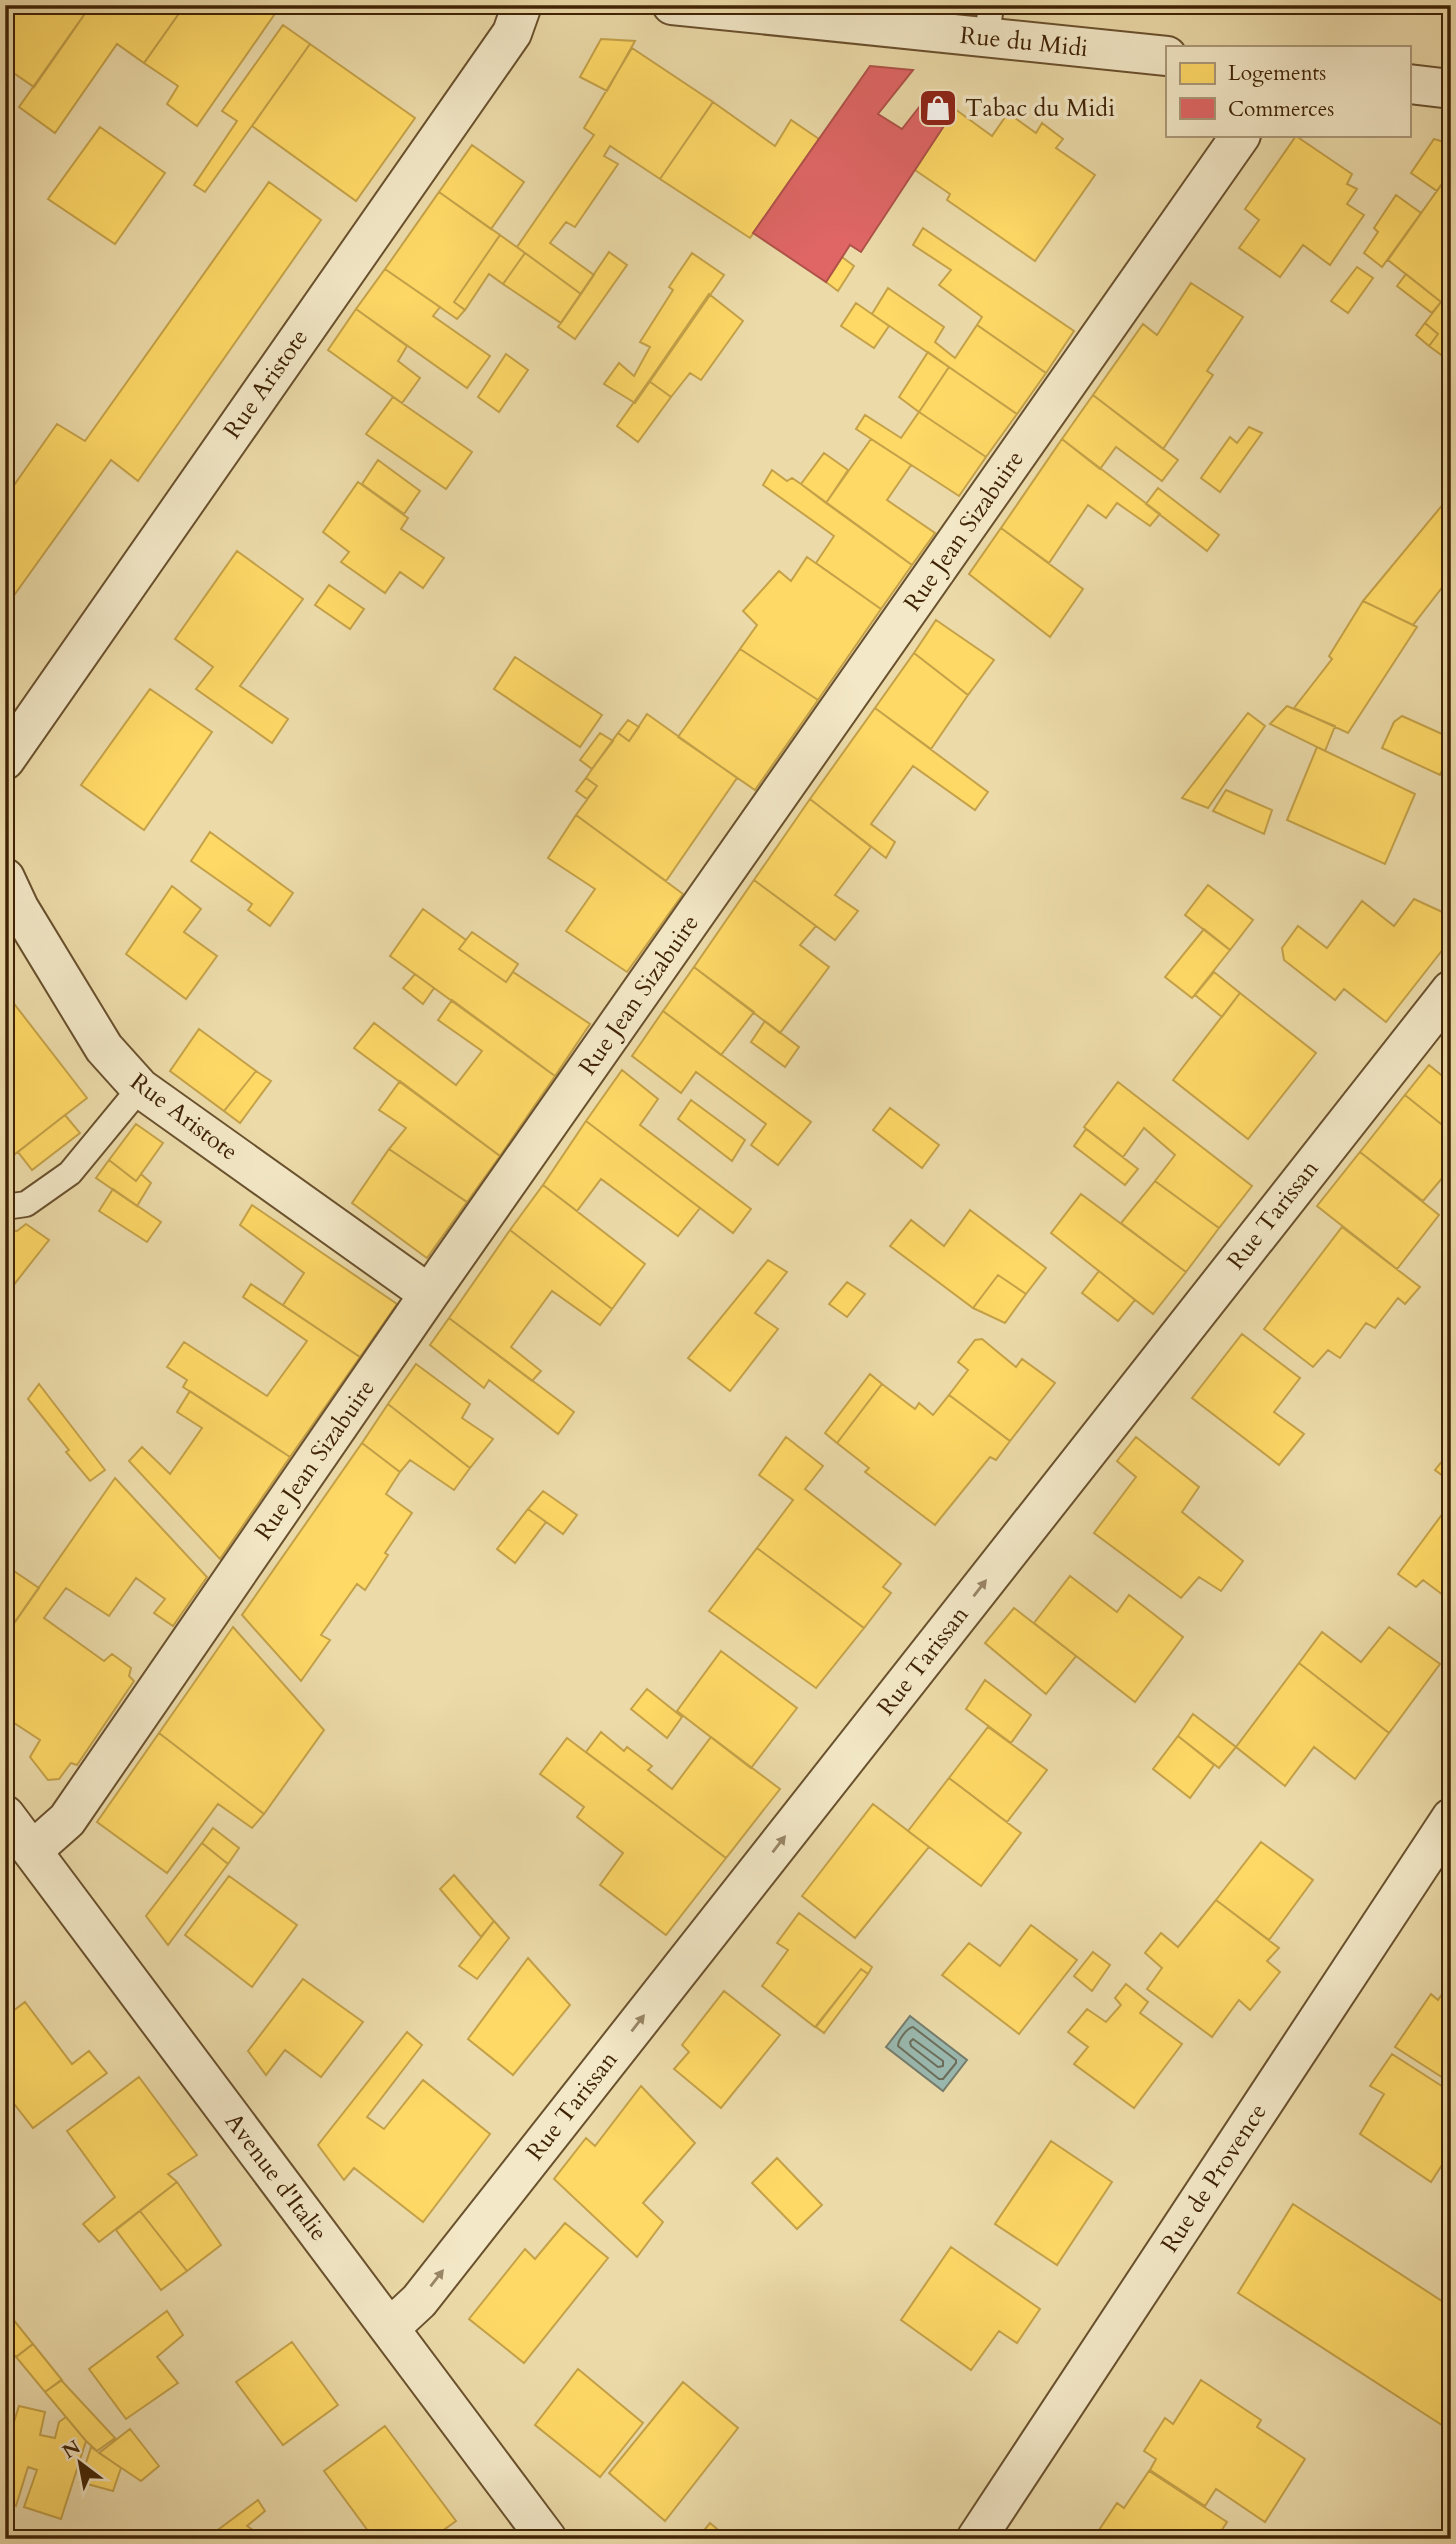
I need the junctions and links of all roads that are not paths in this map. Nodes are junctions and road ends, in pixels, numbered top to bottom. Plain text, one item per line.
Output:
1 (522, 5) edge
2 (671, 5) edge
3 (989, 21) edge
4 (1166, 56) edge
5 (1410, 84) edge
6 (1451, 89) edge
7 (1240, 136) edge
8 (5, 760) edge
9 (5, 878) edge
10 (1451, 990) edge
11 (140, 1088) junction
12 (5, 1207) edge
13 (429, 1294) junction
14 (5, 1815) edge
15 (1451, 1818) edge
16 (32, 1851) junction
17 (390, 2328) junction
18 (547, 2539) edge
19 (976, 2539) edge

1 - 8 street, Rue Aristote
2 - 3 street, Rue du Midi
3 - 4 street, Rue du Midi
5 - 6 street
7 - 13 street, Rue Jean Sizabuire
9 - 11 street, Rue Aristote
17 -> 10 street, Rue Tarissan
11 - 12 lane
11 - 13 street, Rue Aristote
13 - 16 street, Rue Jean Sizabuire
14 - 16 street, Avenue d'Italie
15 - 19 street, Rue de Provence
16 - 17 street, Avenue d'Italie
17 - 18 street, Avenue d'Italie

